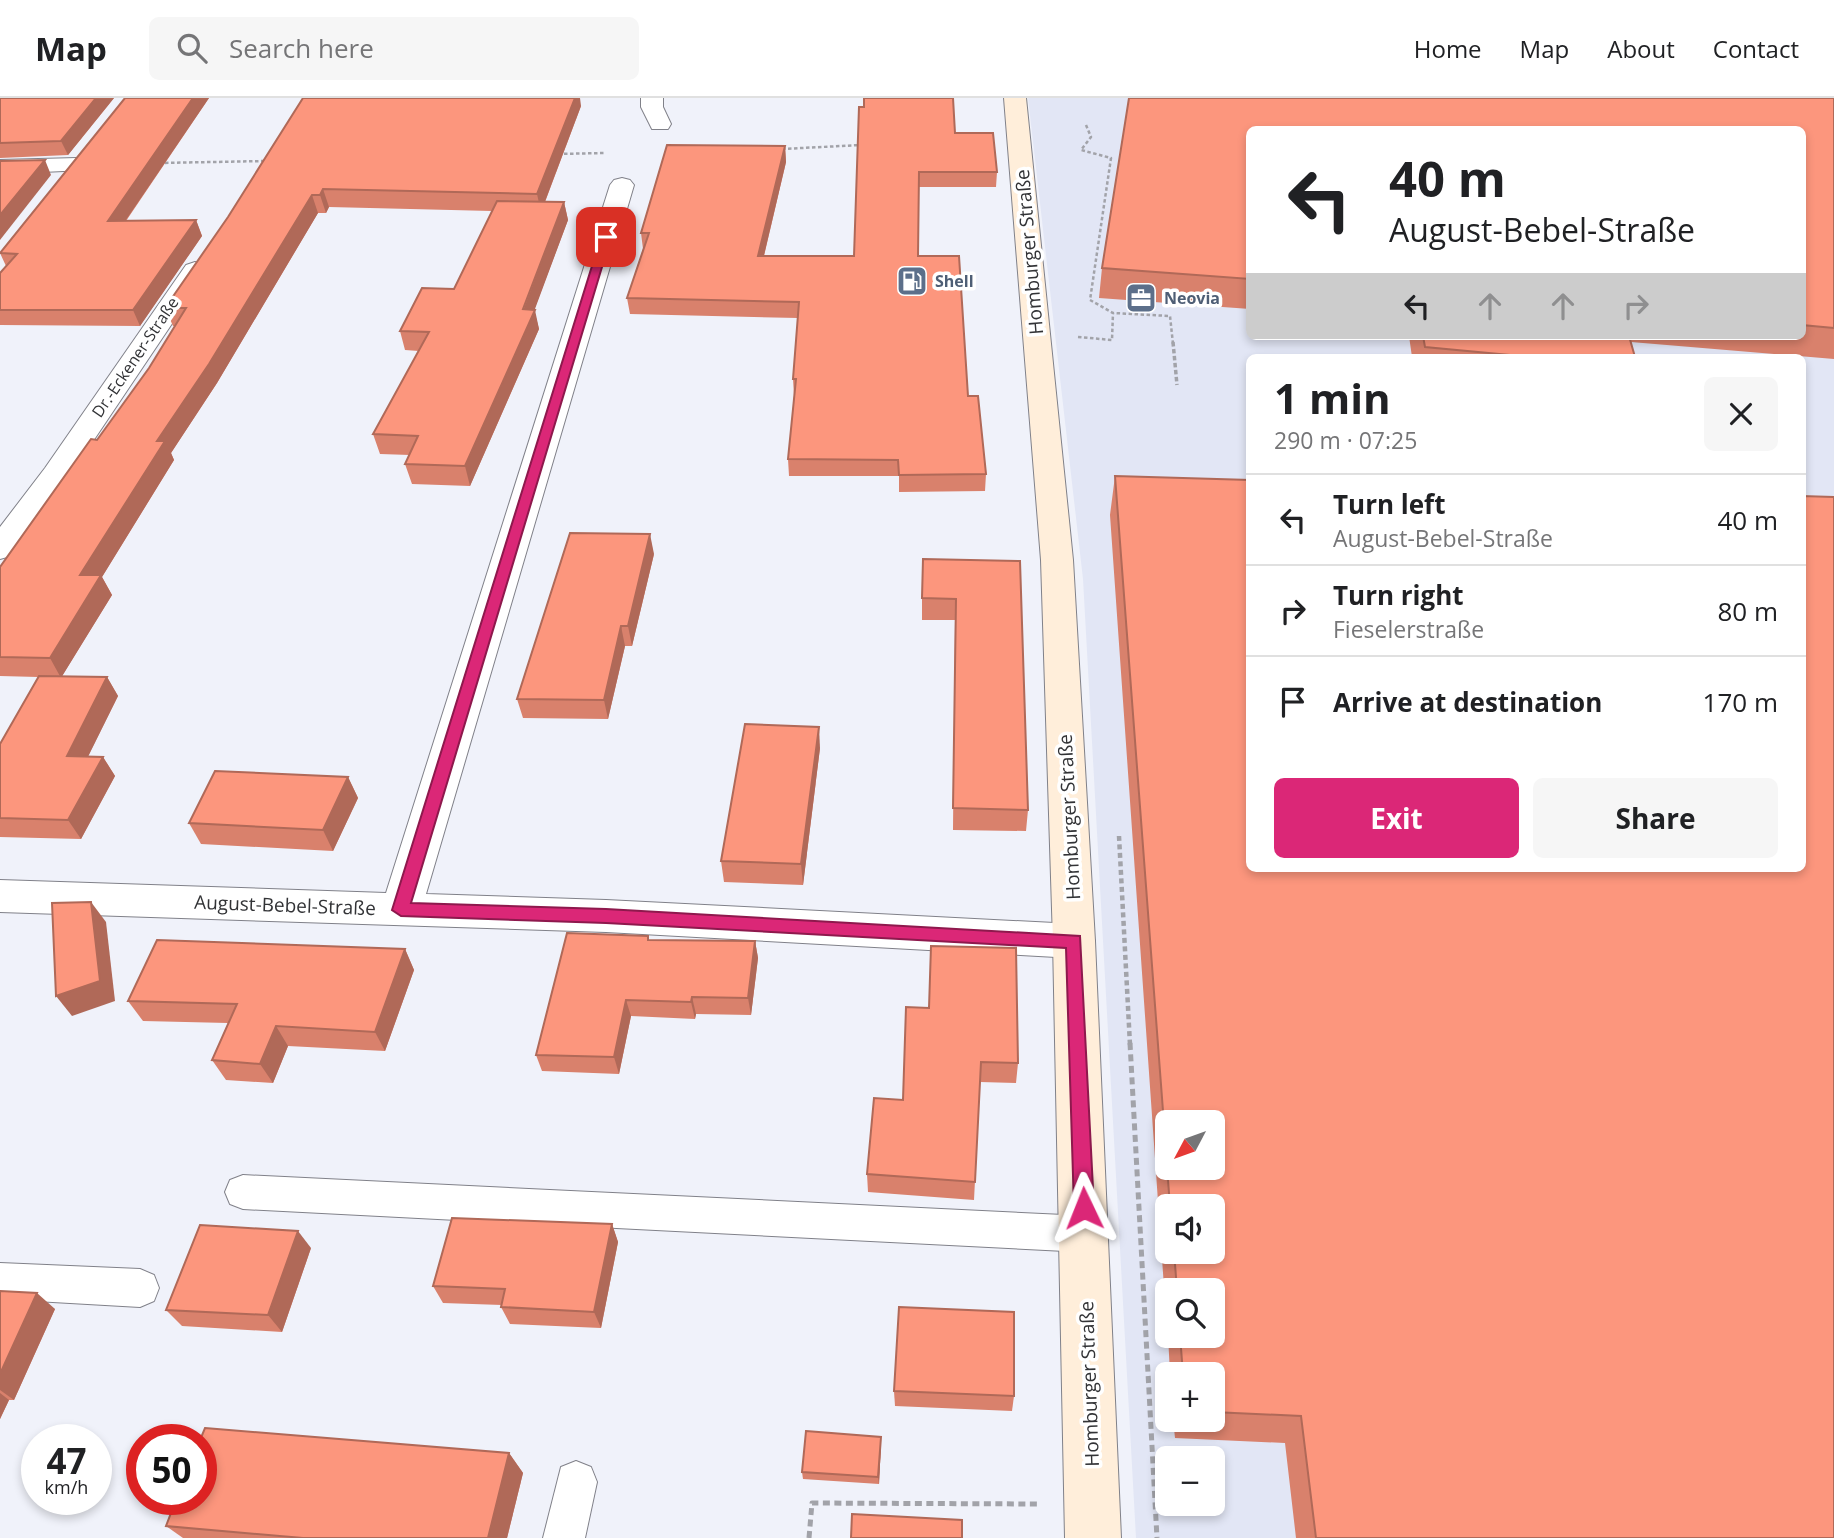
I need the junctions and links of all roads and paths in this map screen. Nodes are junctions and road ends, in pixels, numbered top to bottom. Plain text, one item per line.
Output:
1 (652, 98) edge
2 (1015, 98) edge
3 (660, 124) dead end
4 (1086, 125) dead end
5 (870, 145) edge
6 (91, 146) edge
7 (778, 149) edge
8 (612, 153) dead end
9 (547, 154) edge
10 (265, 161) junction
11 (279, 161) edge
12 (158, 163) edge
13 (77, 165) junction
14 (0, 167) edge
15 (258, 173) edge
16 (622, 185) dead end
17 (60, 186) edge
18 (207, 252) edge
19 (1113, 313) junction
20 (1073, 337) dead end
21 (1177, 385) dead end
22 (0, 549) edge
23 (0, 896) edge
24 (401, 910) junction
25 (1074, 941) junction
26 (243, 1192) dead end
27 (1085, 1234) junction
28 (0, 1281) edge
29 (140, 1288) dead end
30 (576, 1482) dead end
31 (1093, 1521) edge
32 (564, 1538) edge
33 (809, 1538) edge

1 - 3 street
2 - 25 main road, Homburger Straße
4 - 19 path
5 - 7 path
6 - 13 street
8 - 9 path
10 - 11 path
10 - 12 path
10 - 15 path
13 - 14 street
13 - 17 street
16 - 24 street
18 - 22 street, Dr.-Eckener-Straße
19 - 20 path
19 - 21 path
23 - 24 street, August-Bebel-Straße
24 - 25 street, August-Bebel-Straße
25 - 27 main road, Homburger Straße
26 - 27 lane
27 - 31 main road, Homburger Straße
28 - 29 lane
30 - 32 lane
31 - 33 path

